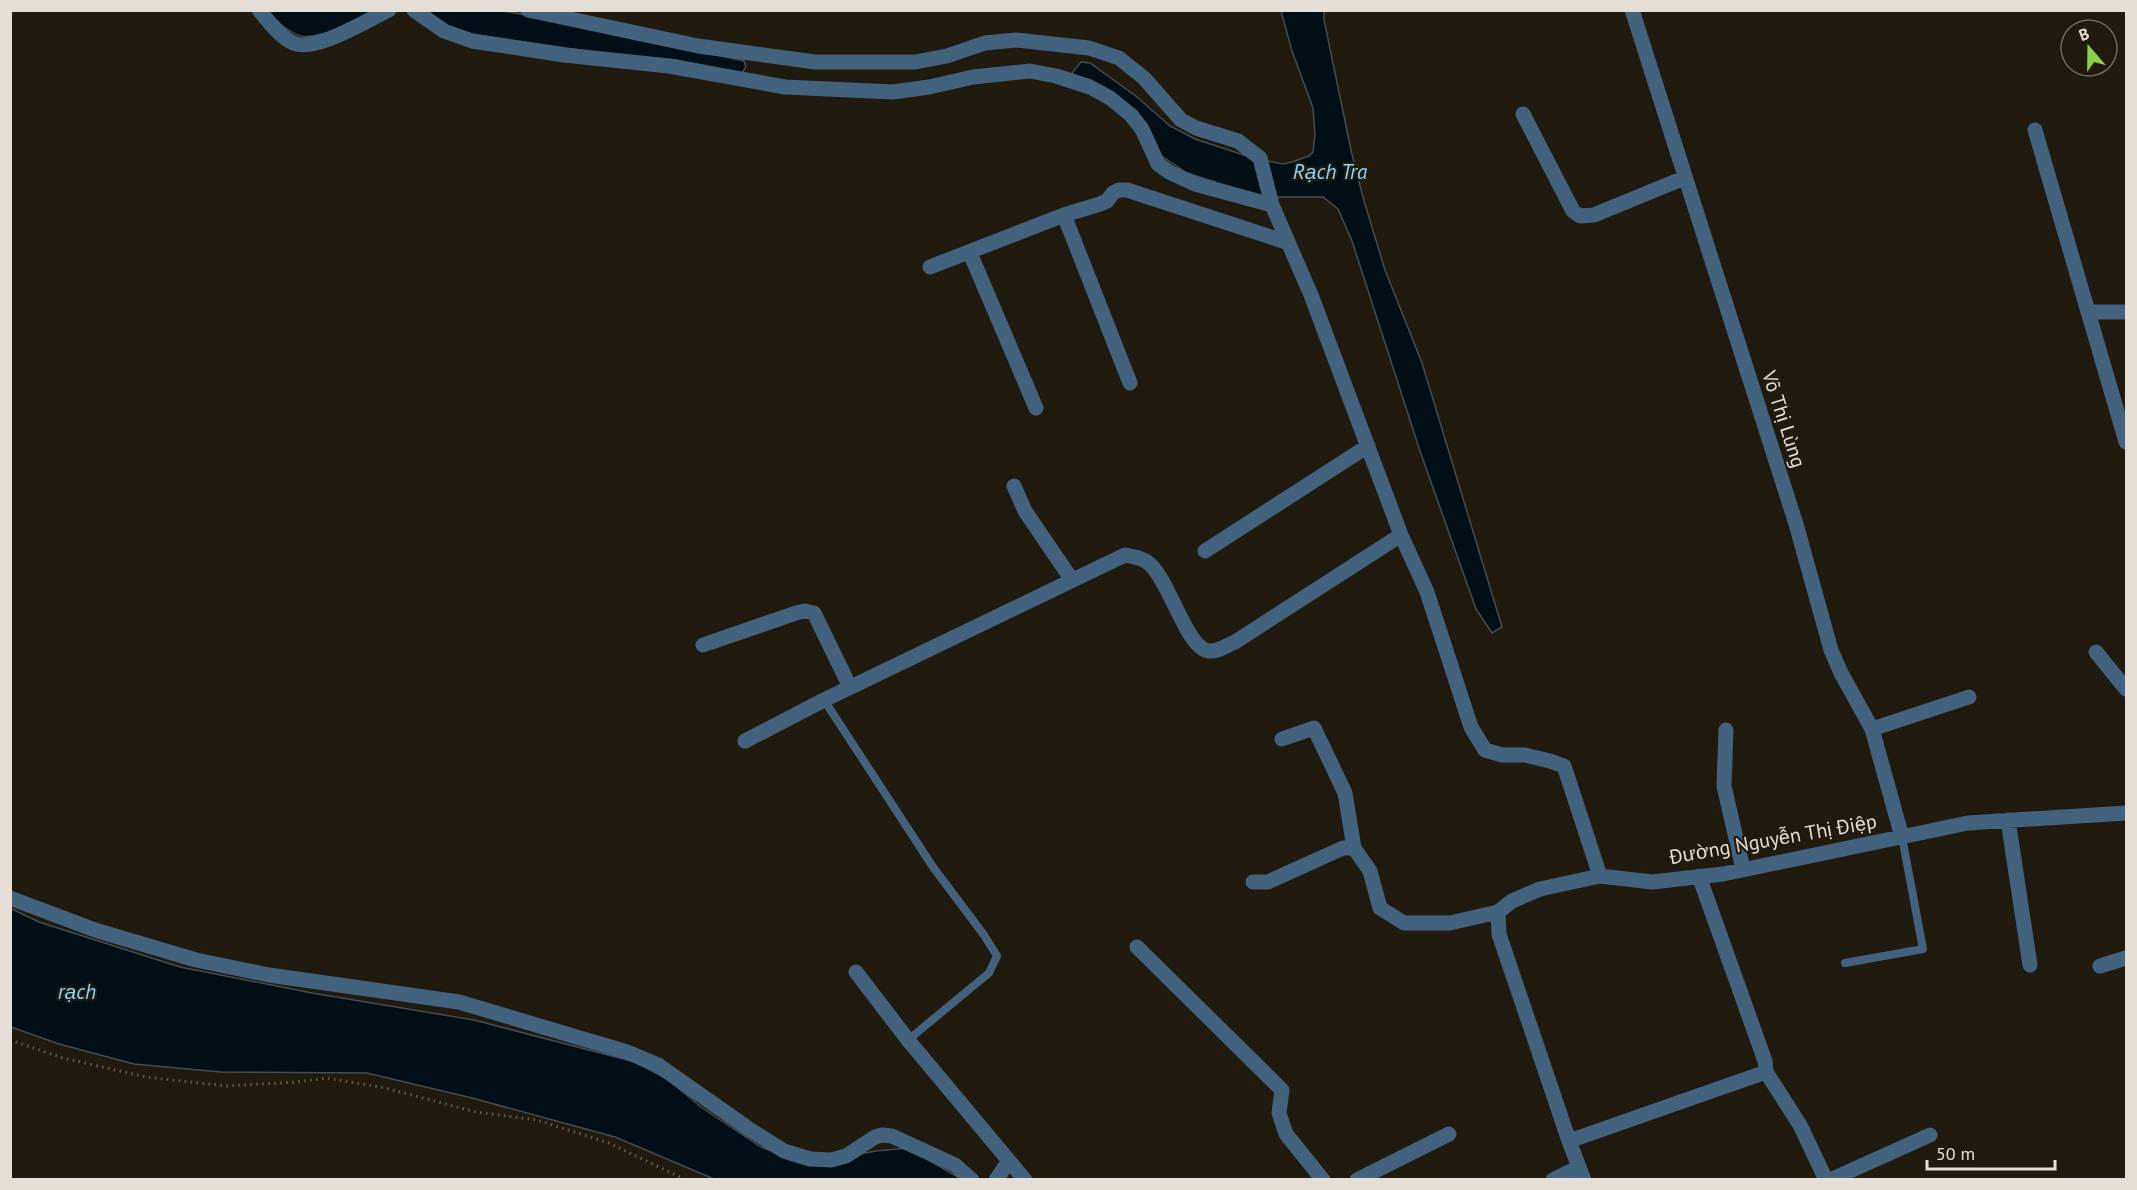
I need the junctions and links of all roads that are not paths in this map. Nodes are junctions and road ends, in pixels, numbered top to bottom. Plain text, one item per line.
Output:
1 (260, 10) edge
2 (388, 10) edge
3 (414, 10) edge
4 (528, 10) edge
5 (1632, 10) edge
6 (1523, 114) dead end
7 (2035, 130) dead end
8 (1684, 178) junction
9 (1271, 203) junction
10 (1064, 216) junction
11 (1286, 242) junction
12 (970, 253) junction
13 (930, 267) dead end
14 (2090, 312) junction
15 (2127, 312) edge
16 (1130, 384) dead end
17 (1036, 408) dead end
18 (2127, 442) edge
19 (1368, 446) junction
20 (1014, 486) dead end
21 (1401, 535) junction
22 (1205, 551) dead end
23 (1072, 580) junction
24 (703, 645) dead end
25 (2096, 652) dead end
26 (850, 687) junction
27 (2127, 689) edge
28 (1969, 697) dead end
29 (824, 700) junction
30 (1872, 729) junction
31 (1726, 730) dead end
32 (1282, 739) dead end
33 (745, 741) dead end
34 (2127, 813) edge
35 (2008, 820) junction
36 (1902, 837) junction
37 (1354, 848) junction
38 (1743, 869) junction
39 (1600, 876) junction
40 (1699, 876) junction
41 (1253, 882) dead end
42 (10, 898) edge
43 (1498, 912) junction
44 (1137, 947) dead end
45 (2127, 958) edge
46 (1845, 963) dead end
47 (2030, 965) dead end
48 (2100, 966) dead end
49 (856, 972) dead end
50 (908, 1040) junction
51 (1766, 1072) junction
52 (1449, 1134) dead end
53 (1930, 1135) dead end
54 (1569, 1141) junction
55 (1009, 1161) junction
56 (1582, 1173) edge
57 (972, 1179) edge
58 (996, 1179) edge
59 (1025, 1179) edge
60 (1323, 1179) edge
61 (1357, 1179) edge
62 (1552, 1179) edge
63 (1828, 1179) edge

1 - 2 street
3 - 9 street
4 - 9 street
5 - 8 street, Võ Thị Lùng
6 - 8 street
7 - 14 street
8 - 30 street, Võ Thị Lùng
9 - 11 street
10 - 11 street
10 - 12 street
10 - 16 street
11 - 19 street
12 - 13 street
12 - 17 street
14 - 15 street
14 - 18 street
19 - 21 street
19 - 22 street
20 - 23 street
21 - 23 street
21 - 39 street
23 - 26 street
24 - 26 street
25 - 27 street
26 - 29 street
28 - 30 street
29 - 33 street
29 - 50 lane
30 - 36 street, Võ Thị Lùng
31 - 38 street
32 - 37 street
34 - 35 street, Đường Nguyễn Thị Điệp
35 - 36 street, Đường Nguyễn Thị Điệp
35 - 47 street
36 - 38 street, Đường Nguyễn Thị Điệp
36 - 46 lane
37 - 41 street
37 - 43 street, Đường Nguyễn Thị Điệp
38 - 40 street, Đường Nguyễn Thị Điệp
39 - 40 street, Đường Nguyễn Thị Điệp
39 - 43 street, Đường Nguyễn Thị Điệp
40 - 51 street
42 - 57 street
43 - 54 street
44 - 60 street
45 - 48 street
49 - 50 street
50 - 55 street
51 - 54 street
51 - 63 street
52 - 61 street
53 - 63 street
54 - 56 street
55 - 58 street
55 - 59 street
56 - 62 street

